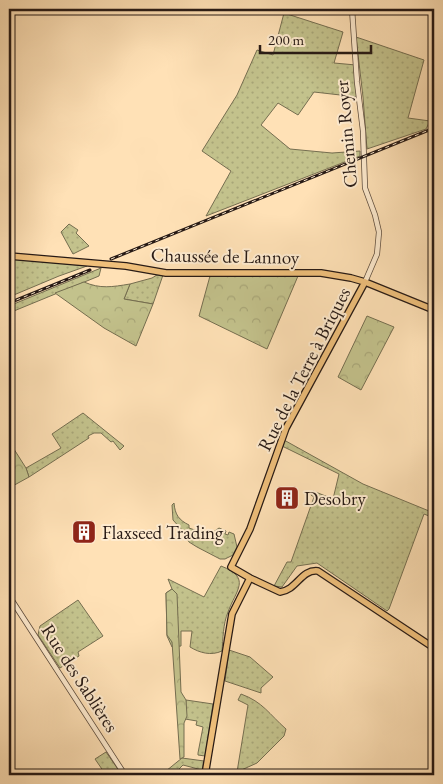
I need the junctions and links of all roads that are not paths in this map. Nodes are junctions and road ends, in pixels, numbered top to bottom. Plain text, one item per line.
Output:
1 (352, 9) edge
2 (9, 256) edge
3 (365, 282) junction
4 (434, 310) edge
5 (250, 578) junction
6 (9, 596) edge
7 (434, 648) edge
8 (125, 775) edge
9 (205, 775) edge

1 - 3 street, Chemin Royer
2 - 3 main road, Chaussée de Lannoy
3 - 4 main road, Chaussée de Lannoy
3 - 5 main road, Rue de la Terre à Briques
5 - 7 main road
5 - 9 main road
6 - 8 street, Rue des Sablières

